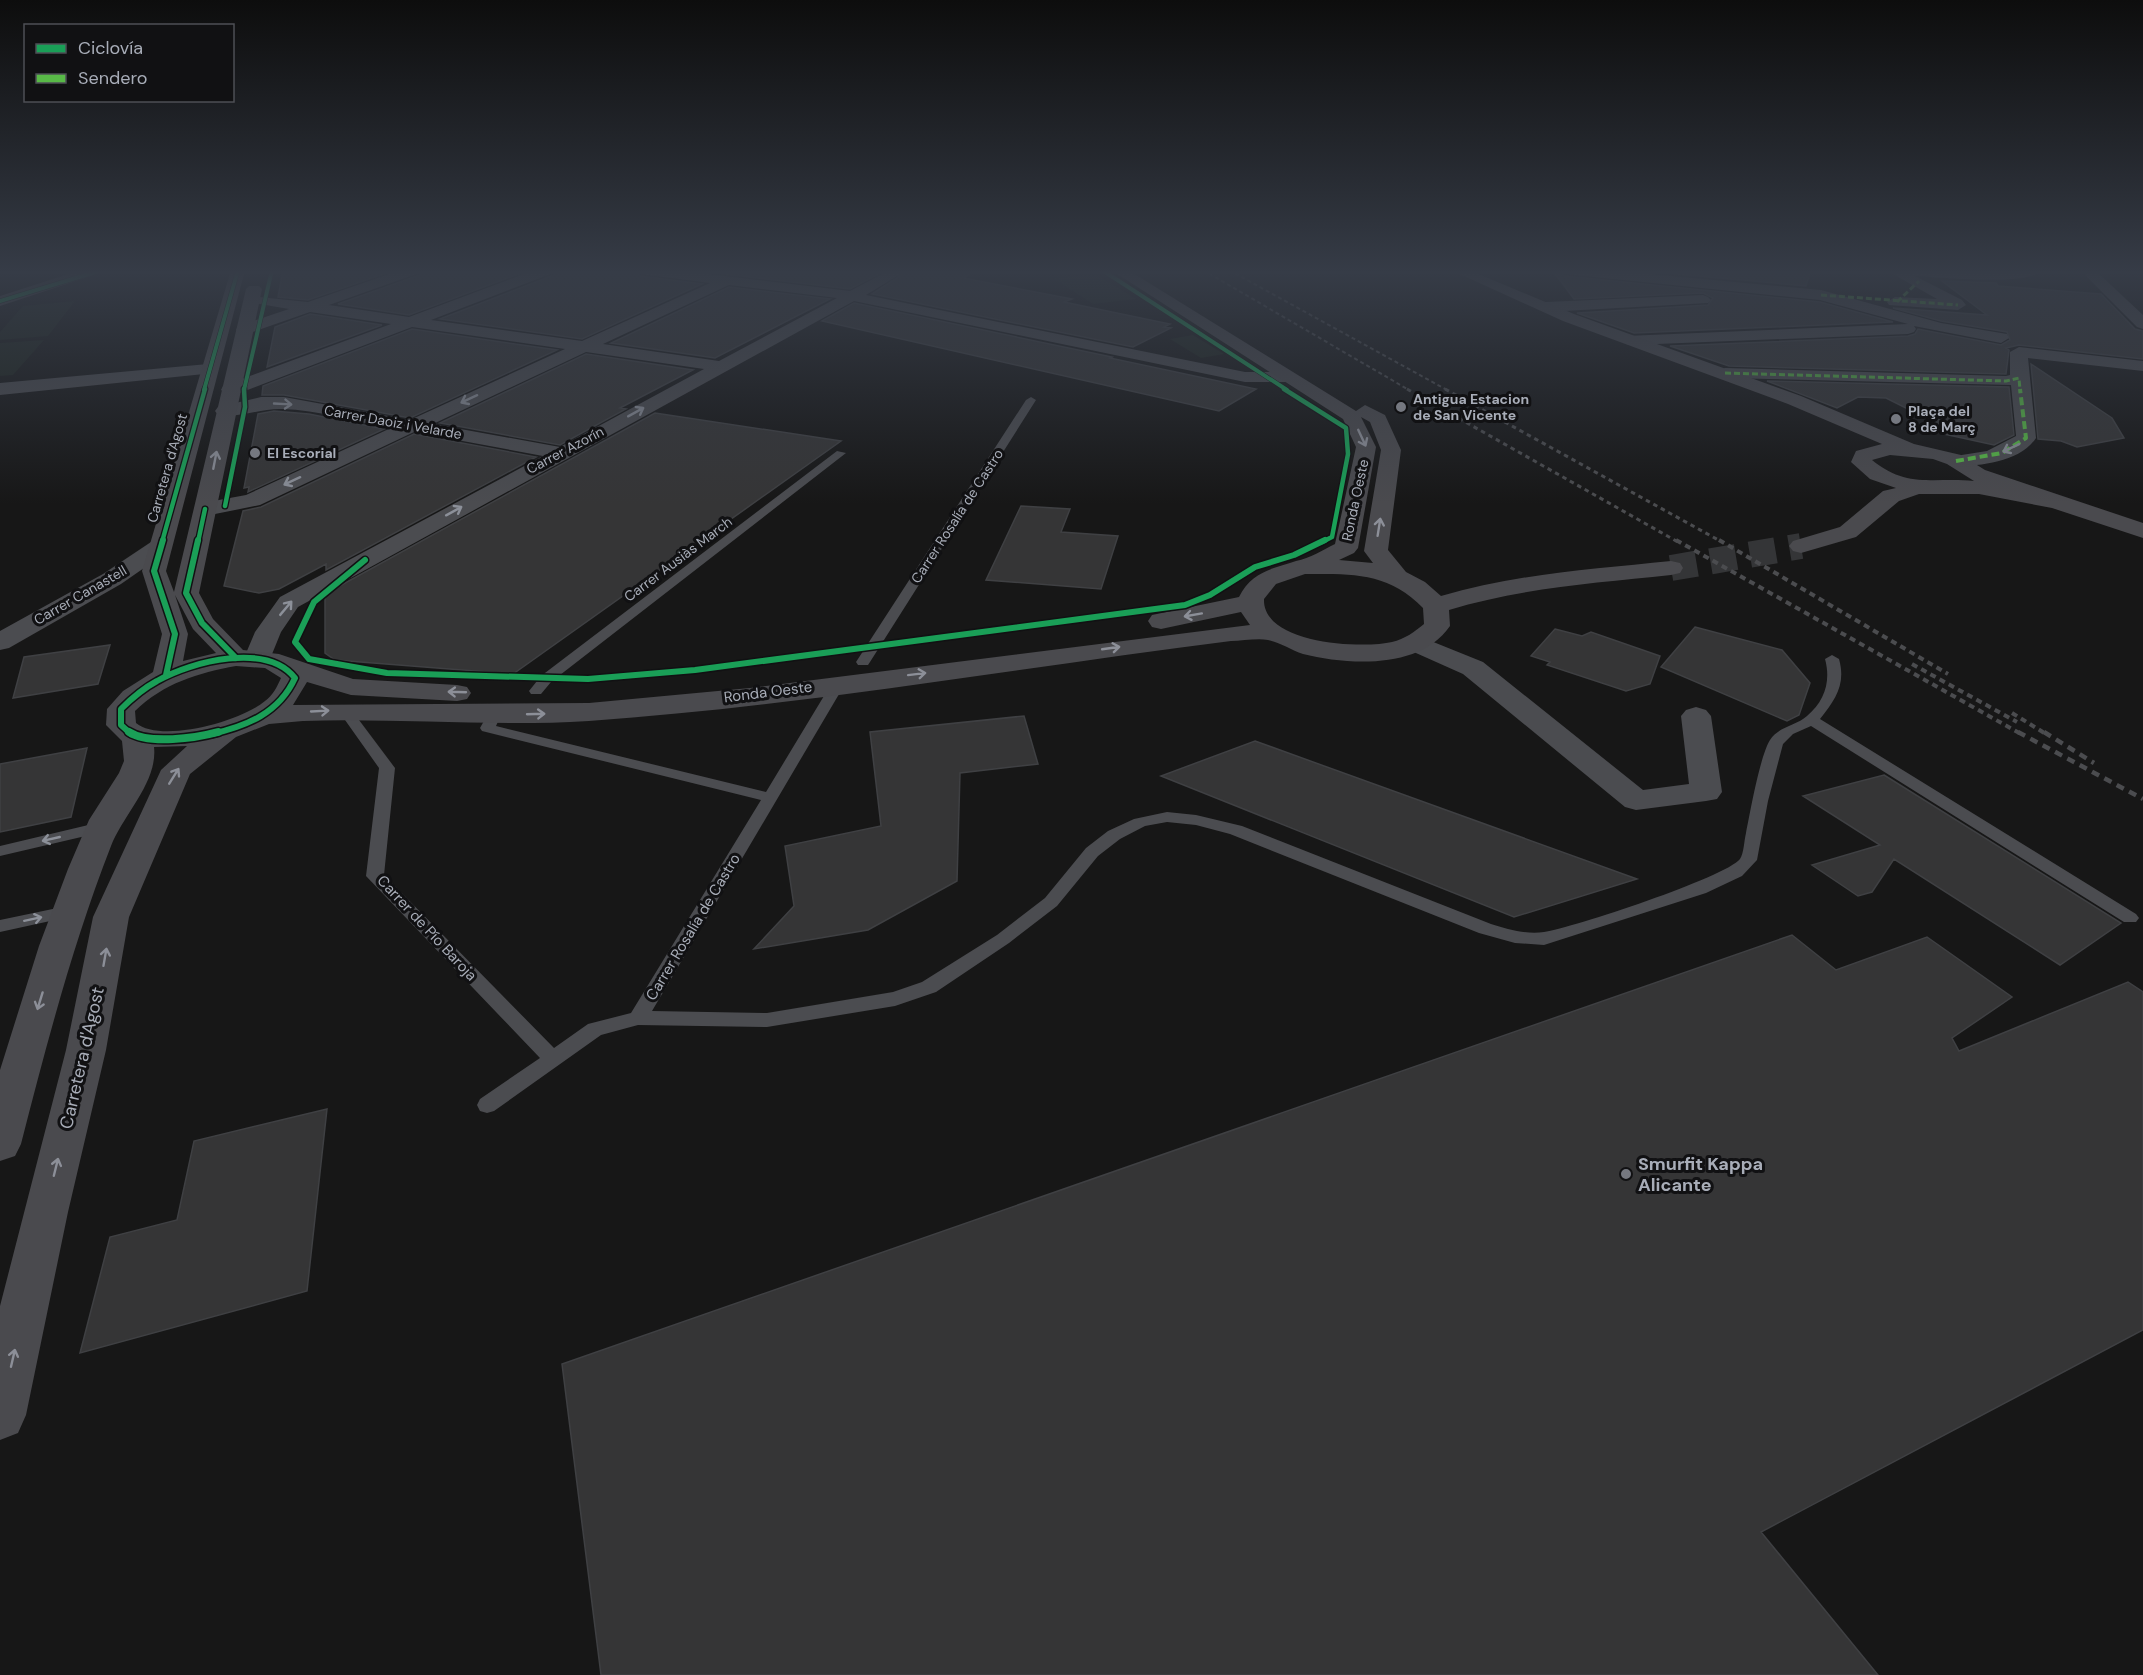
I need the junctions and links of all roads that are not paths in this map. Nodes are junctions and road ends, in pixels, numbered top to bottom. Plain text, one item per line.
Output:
1 (214, 348) edge
2 (239, 348) edge
3 (339, 348) edge
4 (580, 348) edge
5 (591, 348) edge
6 (752, 348) edge
7 (1106, 348) edge
8 (1242, 348) edge
9 (1265, 348) edge
10 (1655, 348) edge
11 (2014, 348) edge
12 (2019, 352) junction
13 (235, 366) junction
14 (718, 366) junction
15 (2143, 366) edge
16 (208, 369) junction
17 (1725, 373) junction
18 (1286, 376) junction
19 (2019, 378) junction
20 (0, 389) edge
21 (230, 390) junction
22 (1031, 400) dead end
23 (225, 411) junction
24 (412, 426) junction
25 (1858, 427) junction
26 (1878, 448) junction
27 (1912, 449) junction
28 (561, 453) junction
29 (841, 453) dead end
30 (1956, 461) junction
31 (1972, 481) junction
32 (1889, 487) junction
33 (206, 509) junction
34 (2143, 531) edge
35 (1801, 546) tunnel mouth
36 (159, 547) junction
37 (1305, 567) junction
38 (1671, 568) tunnel mouth
39 (1406, 582) junction
40 (1504, 587) junction
41 (1250, 602) junction
42 (1436, 606) junction
43 (1273, 632) junction
44 (0, 642) edge
45 (1416, 643) junction
46 (247, 658) junction
47 (1832, 659) dead end
48 (863, 662) junction
49 (289, 668) junction
50 (166, 675) junction
51 (838, 684) junction
52 (536, 691) junction
53 (358, 710) junction
54 (494, 715) junction
55 (261, 716) junction
56 (1696, 716) dead end
57 (1812, 720) junction
58 (224, 732) junction
59 (136, 737) junction
60 (772, 798) junction
61 (101, 827) junction
62 (0, 851) edge
63 (67, 912) junction
64 (2130, 918) dead end
65 (0, 926) edge
66 (638, 1018) junction
67 (553, 1059) junction
68 (487, 1105) dead end
69 (0, 1144) edge
70 (0, 1415) edge

1 - 16 main road, Carretera d'Agost
2 - 13 main road
3 - 21 street
4 -> 24 street
5 - 14 street
6 - 14 street, Carrer Azorín
7 - 18 street
8 - 18 main road
39 -> 9 main road, Ronda Oeste
10 - 17 main road
11 - 12 street
12 - 15 street
12 - 19 street
13 - 16 main road
13 - 21 main road
28 -> 14 street, Carrer Azorín
16 - 20 street
16 - 36 main road, Carretera d'Agost
17 - 19 street
17 - 25 main road
18 -> 37 main road, Ronda Oeste
19 -> 30 street
21 - 23 main road
22 - 48 lane, Carrer Rosalía de Castro
23 -> 24 street, Carrer Daoiz i Velarde
33 -> 23 main road
24 - 28 street, Carrer Daoiz i Velarde
24 -> 33 street
25 - 26 main road
25 - 27 main road
26 - 27 main road
26 - 32 main road
27 - 30 main road
46 -> 28 street, Carrer Azorín
29 - 52 lane, Carrer Ausiàs March
30 - 31 main road
31 - 32 main road
31 - 34 main road
32 - 35 main road
33 - 46 main road
36 - 44 street, Carrer Canastell
36 - 50 main road, Carretera d'Agost
37 - 39 main road, Ronda Oeste
37 - 41 main road, Ronda Oeste
38 - 40 main road
39 - 40 main road
39 - 42 main road, Ronda Oeste
40 - 42 main road
41 - 43 main road, Ronda Oeste
41 -> 48 main road, Ronda Oeste
42 - 45 main road
43 - 45 main road, Ronda Oeste
51 -> 43 main road, Ronda Oeste
45 - 56 street
46 - 49 main road, Ronda Oeste
46 - 50 main road
47 - 57 lane
48 - 52 main road, Ronda Oeste
52 -> 49 main road, Ronda Oeste
49 - 55 main road
50 - 59 main road
54 -> 51 main road, Ronda Oeste
51 - 60 lane, Carrer Rosalía de Castro
53 - 54 main road, Ronda Oeste
55 -> 53 main road, Ronda Oeste
53 - 67 lane, Carrer de Pío Baroja
54 - 60 lane
55 - 58 main road
57 - 64 lane
57 - 66 lane
58 - 59 main road
70 -> 58 main road, Carretera d'Agost
59 - 61 main road
60 - 66 lane, Carrer Rosalía de Castro
61 -> 62 lane
61 - 63 main road
65 -> 63 lane
63 -> 69 main road
66 - 67 lane, Carrer Rosalía de Castro
67 - 68 lane, Carrer Rosalía de Castro

